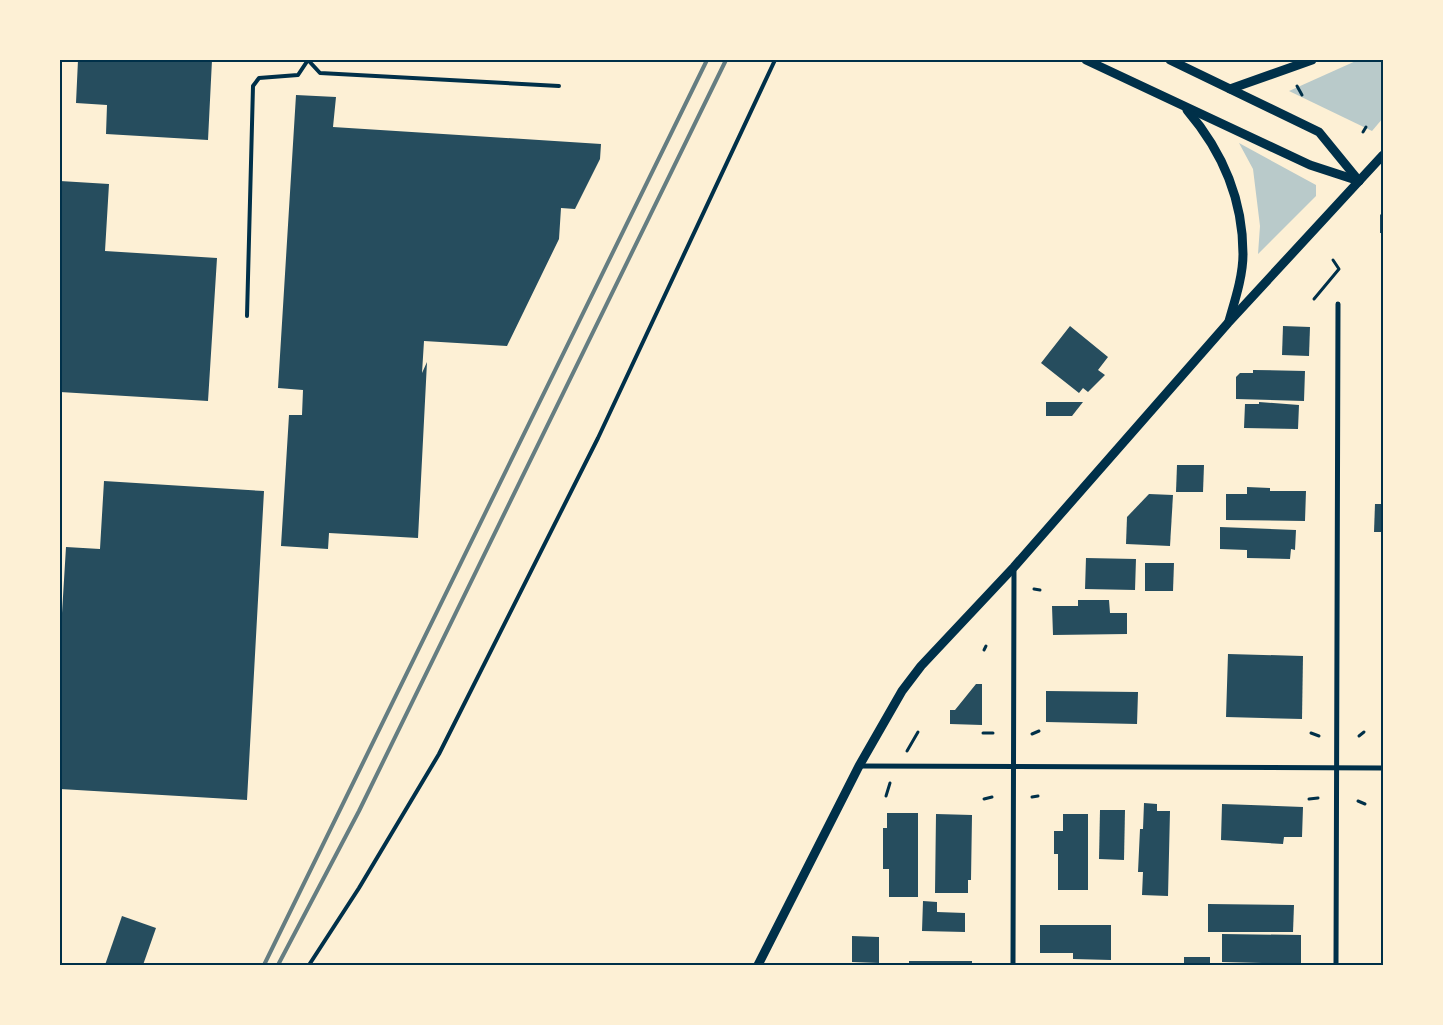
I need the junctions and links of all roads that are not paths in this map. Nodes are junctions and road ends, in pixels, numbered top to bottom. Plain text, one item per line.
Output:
1 (308, 60) edge
2 (775, 60) edge
3 (1086, 60) edge
4 (1170, 60) edge
5 (1312, 60) edge
6 (559, 86) dead end
7 (1230, 89) junction
8 (1186, 108) junction
9 (1383, 154) edge
10 (1359, 181) junction
11 (1338, 304) dead end
12 (246, 316) dead end
13 (1228, 323) junction
14 (1014, 567) junction
15 (859, 766) junction
16 (1015, 766) junction
17 (1338, 768) junction
18 (1383, 768) edge
19 (309, 965) edge
20 (758, 965) edge
21 (1012, 965) edge
22 (1336, 965) edge

1 - 6 lane
1 - 12 lane
2 - 19 lane
3 - 8 street
4 - 7 street
5 - 7 street
7 - 10 street
8 - 10 street
8 - 13 street
9 - 10 street
10 - 13 street
11 - 17 street
13 - 14 street
14 - 15 street
14 - 16 street
15 - 16 street
15 - 20 street
16 - 17 street
16 - 21 street
17 - 18 street
17 - 22 street

